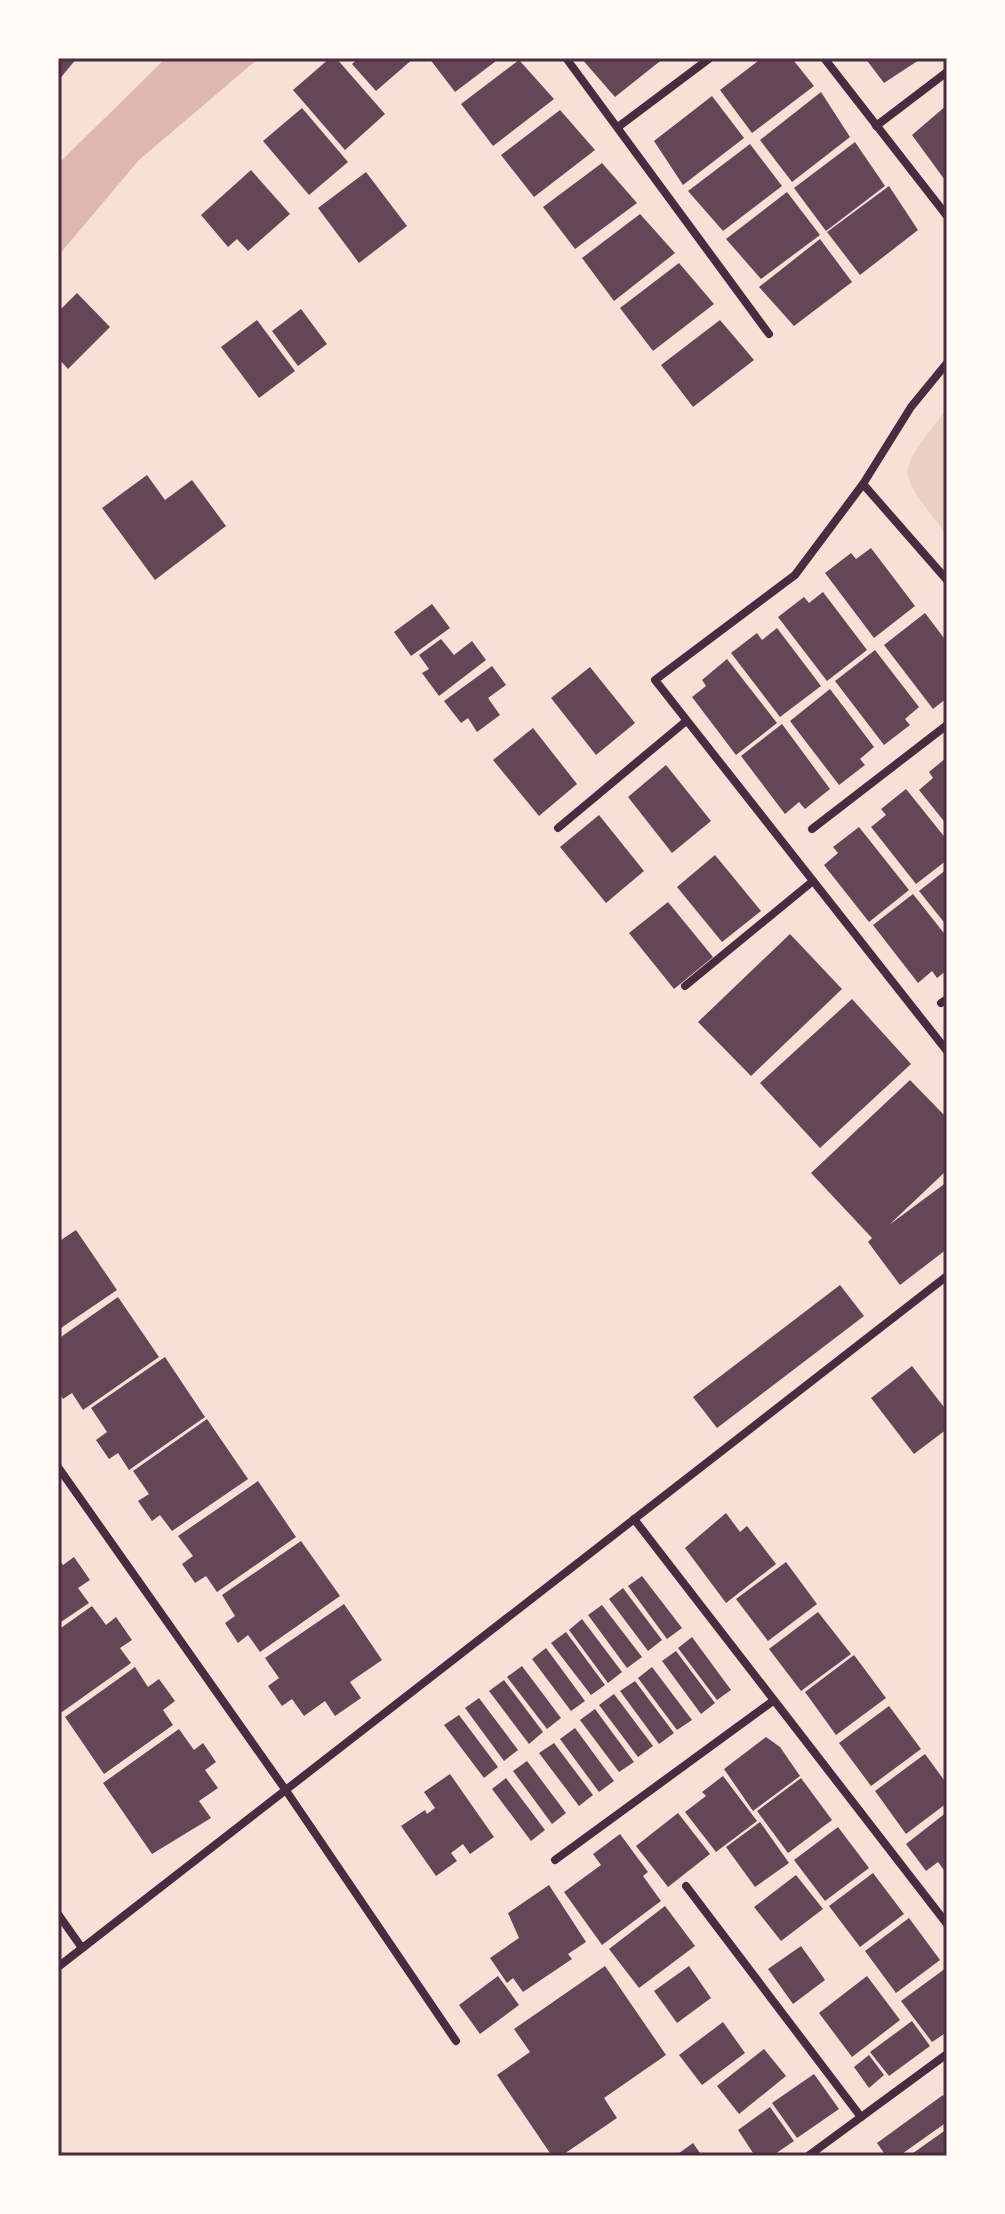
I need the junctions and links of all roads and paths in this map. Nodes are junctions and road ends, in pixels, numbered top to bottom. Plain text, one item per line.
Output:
1 (566, 58) edge
2 (710, 58) edge
3 (824, 58) edge
4 (947, 72) edge
5 (876, 126) junction
6 (618, 127) junction
7 (947, 216) edge
8 (769, 334) dead end
9 (947, 363) edge
10 (863, 484) junction
11 (947, 580) edge
12 (685, 722) junction
13 (947, 725) edge
14 (558, 828) dead end
15 (812, 829) dead end
16 (813, 881) junction
17 (685, 986) dead end
18 (947, 1051) edge
19 (947, 1276) edge
20 (58, 1467) edge
21 (634, 1519) junction
22 (773, 1701) junction
23 (287, 1792) junction
24 (555, 1860) dead end
25 (686, 1886) dead end
26 (58, 1914) edge
27 (947, 1924) edge
28 (82, 1948) junction
29 (58, 1967) edge
30 (456, 2041) dead end
31 (946, 2056) edge
32 (861, 2117) junction
33 (808, 2156) edge

1 - 6 street
2 - 6 street
3 - 5 street
4 - 5 street
5 - 7 street
6 - 8 street
9 - 10 street
10 - 11 street
10 - 12 street
12 - 14 street
12 - 16 street
13 - 15 street
16 - 17 street
16 - 18 street
19 - 21 street
20 - 23 street
21 - 22 street
21 - 23 street
22 - 24 street
22 - 27 street
23 - 28 street
23 - 30 street
25 - 32 street
26 - 28 street
28 - 29 street
31 - 32 street
32 - 33 street

